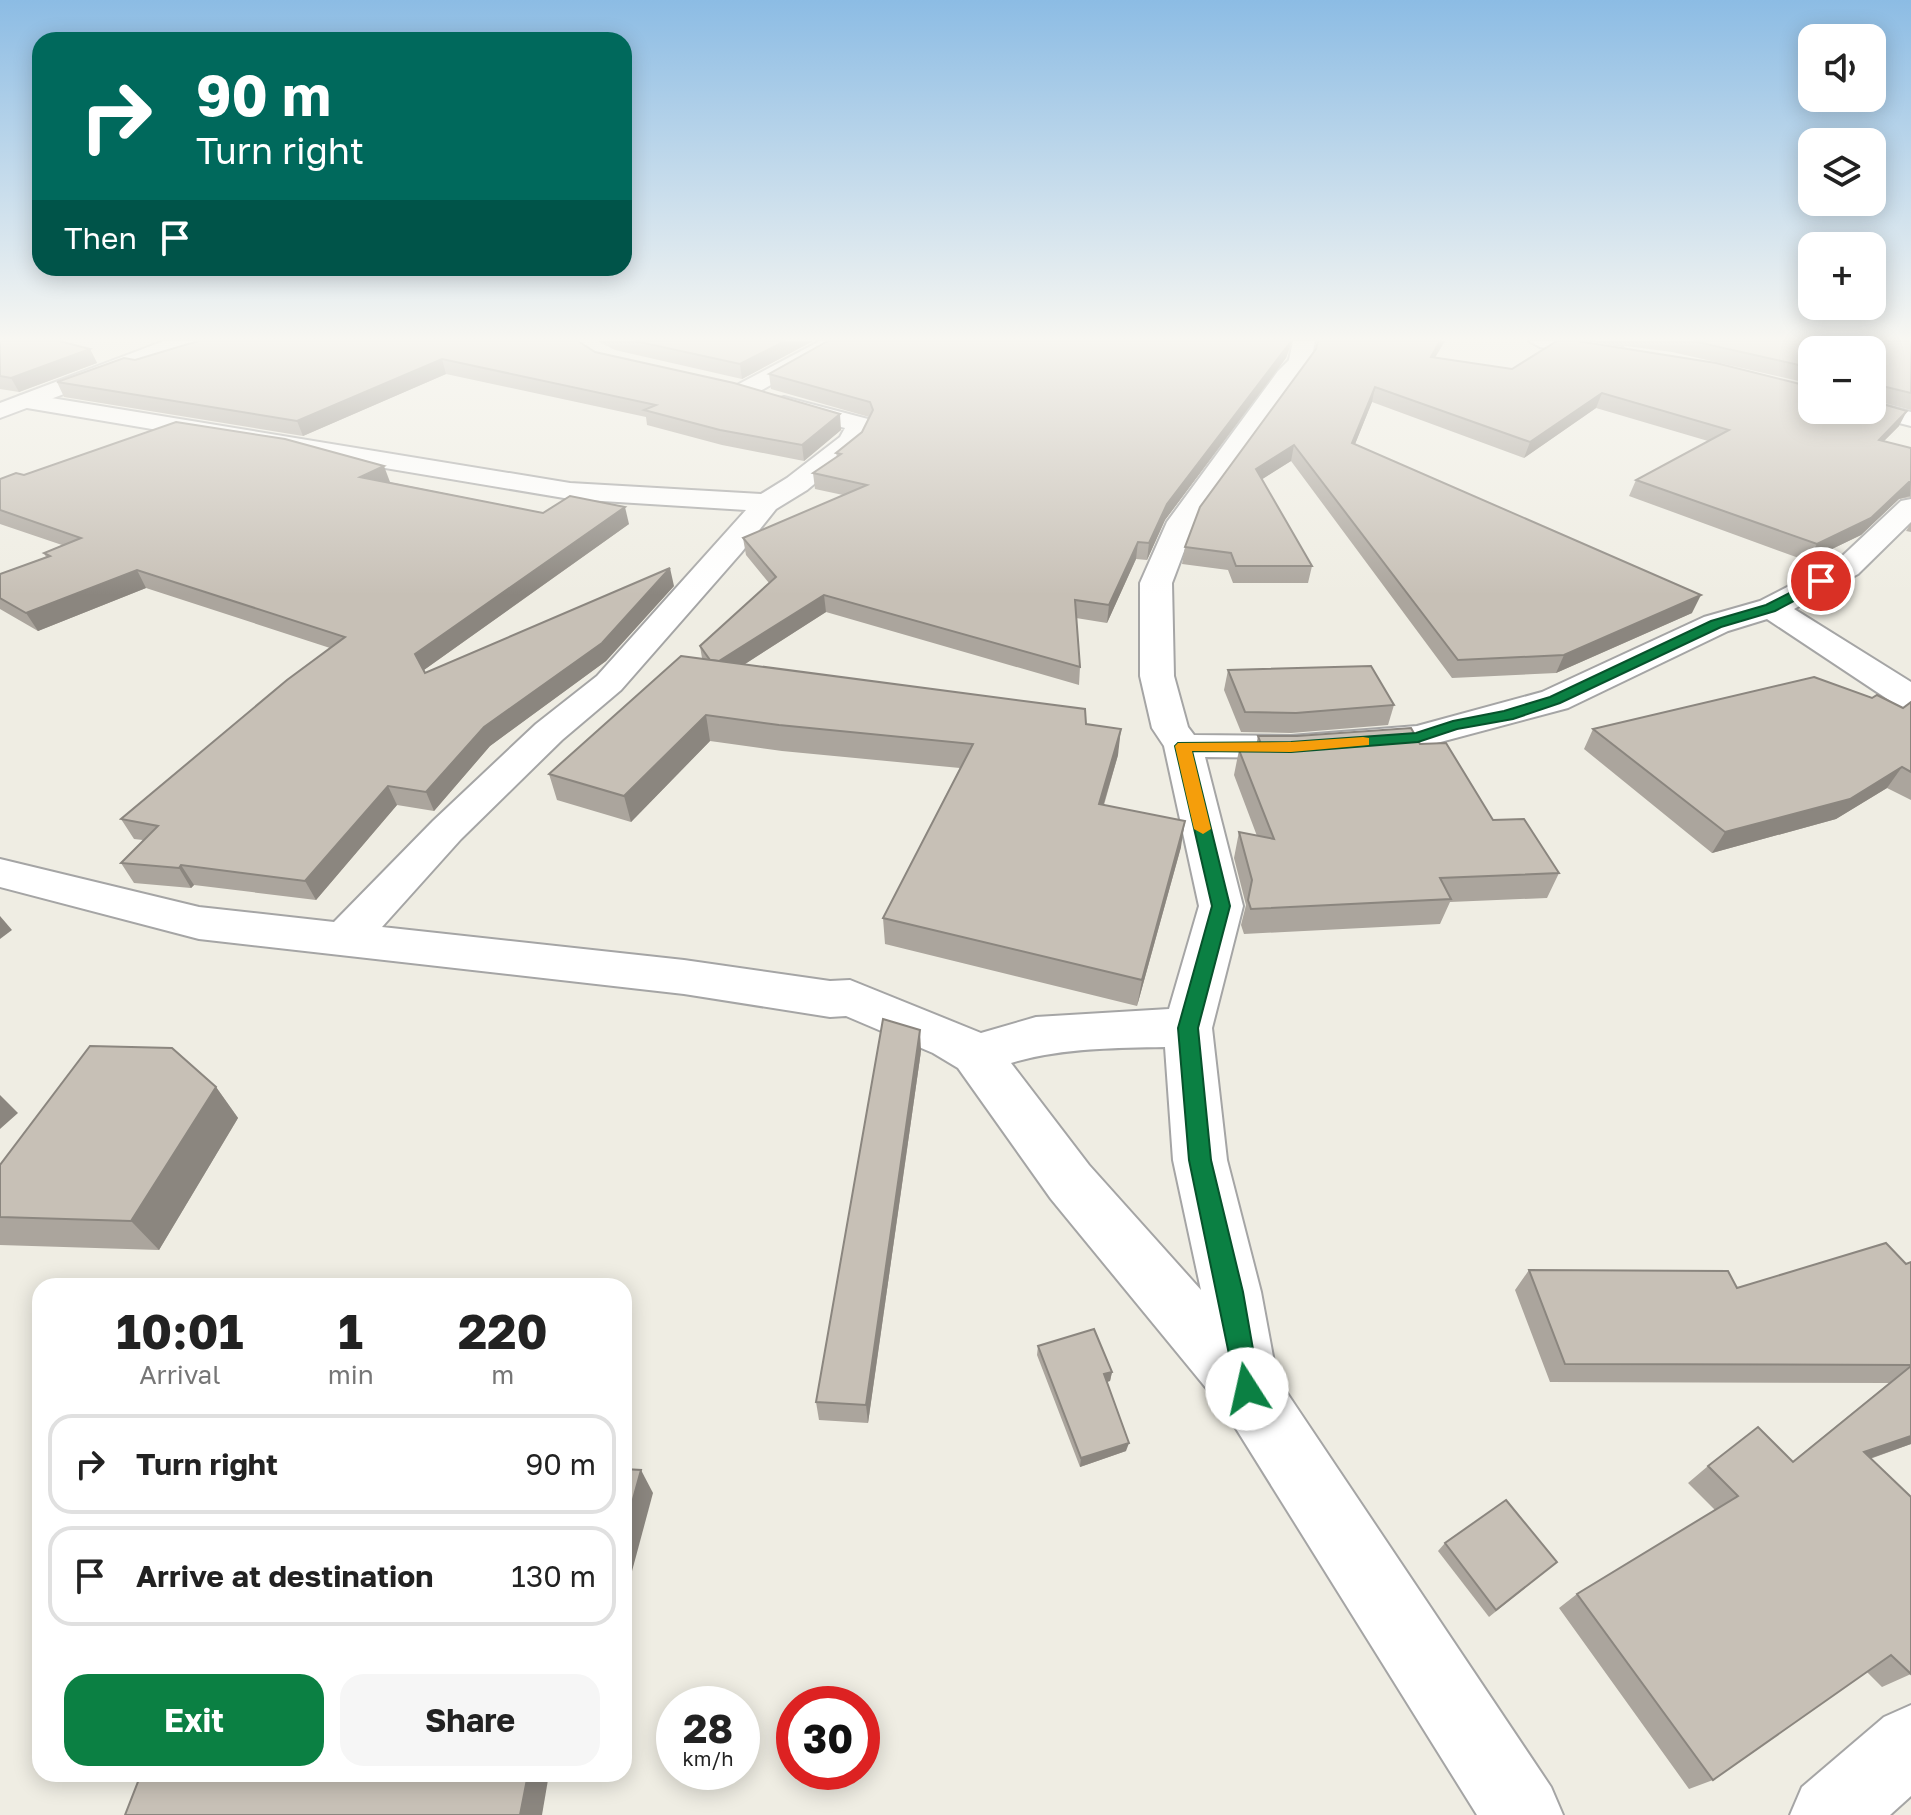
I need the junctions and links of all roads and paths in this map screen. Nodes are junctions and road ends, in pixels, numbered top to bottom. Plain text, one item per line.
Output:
1 (176, 426) edge
2 (858, 426) edge
3 (1250, 426) edge
4 (766, 503) junction
5 (1911, 507) edge
6 (1771, 608) junction
7 (1911, 698) edge
8 (1183, 746) junction
9 (0, 873) edge
10 (345, 939) junction
11 (1188, 1028) junction
12 (976, 1054) junction
13 (1247, 1389) junction
14 (1911, 1744) edge
15 (1523, 1815) edge
16 (1830, 1815) edge

1 - 4 street
2 - 4 street
3 - 8 street
4 - 10 street
5 - 6 street
6 - 7 street
6 - 8 street
8 - 11 street
9 - 10 street
10 - 12 street
11 - 12 street
11 - 13 street
12 - 13 street
13 - 15 street
14 - 16 street

